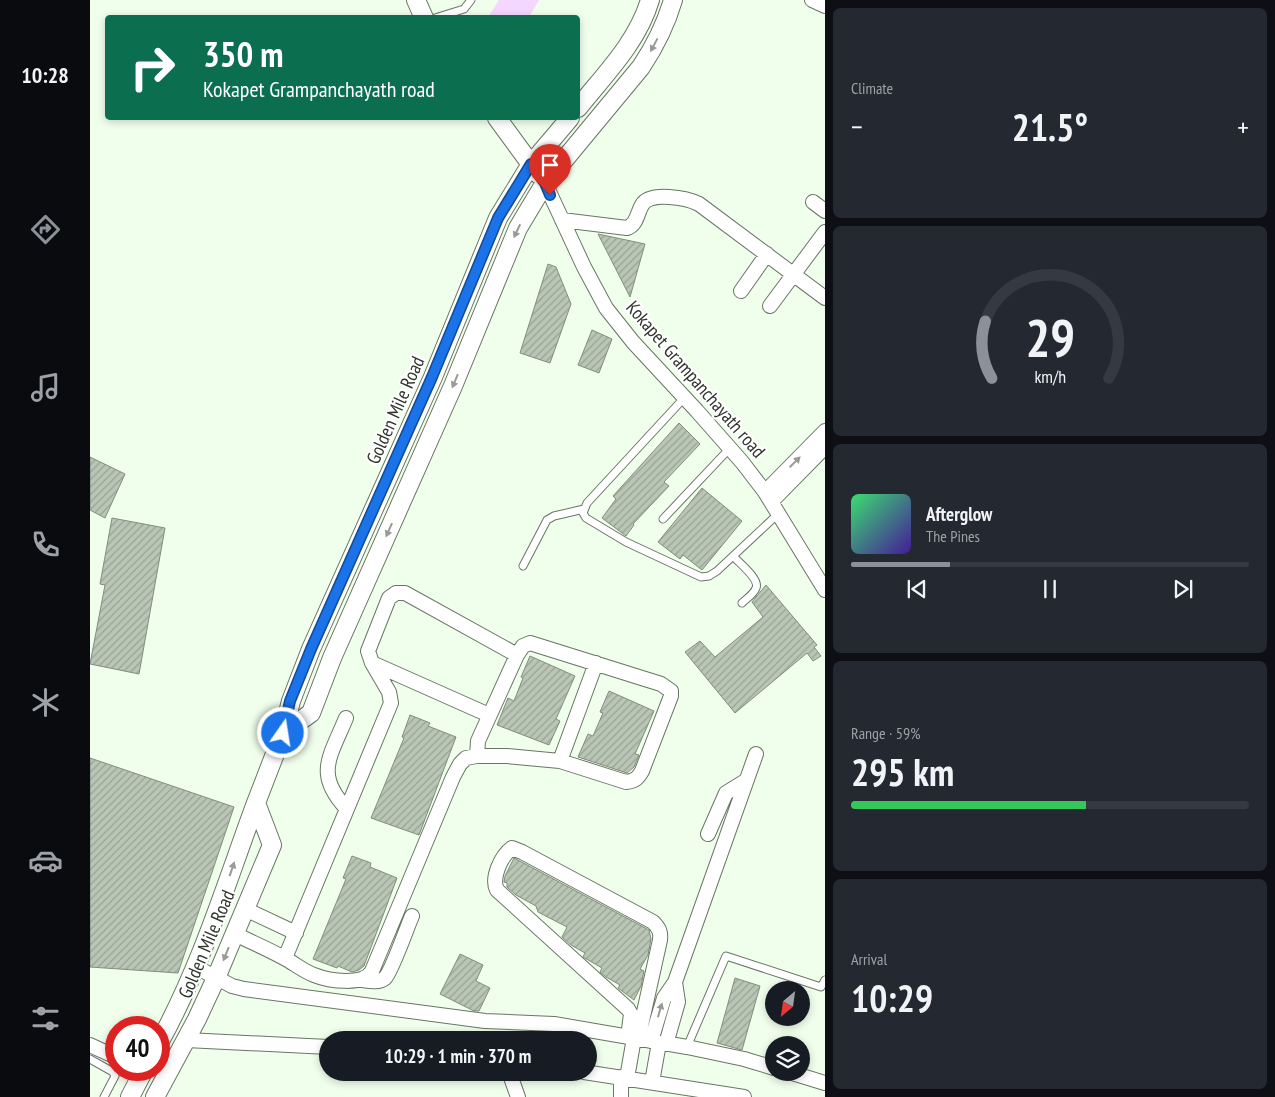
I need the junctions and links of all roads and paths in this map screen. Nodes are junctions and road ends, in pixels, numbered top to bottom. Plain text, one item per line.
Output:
1 (416, 0) edge
2 (471, 0) edge
3 (650, 0) edge
4 (674, 0) edge
5 (812, 0) edge
6 (825, 6) edge
7 (423, 15) edge
8 (445, 15) edge
9 (580, 106) edge
10 (498, 120) edge
11 (568, 120) edge
12 (531, 164) junction
13 (545, 183) junction
14 (813, 202) dead end
15 (825, 211) edge
16 (562, 220) junction
17 (825, 232) edge
18 (820, 249) edge
19 (767, 254) junction
20 (793, 274) junction
21 (742, 290) dead end
22 (825, 298) edge
23 (770, 306) dead end
24 (685, 397) junction
25 (825, 431) edge
26 (825, 447) edge
27 (730, 448) junction
28 (771, 503) junction
29 (584, 509) junction
30 (663, 519) dead end
31 (733, 556) junction
32 (522, 566) dead end
33 (825, 590) edge
34 (742, 603) dead end
35 (517, 655) junction
36 (372, 663) junction
37 (596, 663) junction
38 (489, 715) junction
39 (346, 718) dead end
40 (283, 733) junction
41 (756, 754) dead end
42 (477, 756) junction
43 (560, 761) junction
44 (747, 780) junction
45 (730, 798) dead end
46 (256, 803) junction
47 (347, 809) junction
48 (708, 834) dead end
49 (717, 864) junction
50 (245, 909) junction
51 (412, 916) dead end
52 (296, 932) junction
53 (235, 934) junction
54 (285, 958) junction
55 (196, 967) junction
56 (216, 978) junction
57 (362, 980) junction
58 (825, 980) edge
59 (637, 1012) junction
60 (170, 1020) edge
61 (186, 1040) junction
62 (646, 1040) junction
63 (90, 1045) edge
64 (319, 1047) edge
65 (687, 1047) junction
66 (105, 1052) edge
67 (90, 1059) edge
68 (765, 1065) edge
69 (597, 1074) edge
70 (626, 1078) junction
71 (810, 1078) edge
72 (138, 1081) edge
73 (512, 1081) edge
74 (652, 1082) junction
75 (825, 1083) edge
76 (104, 1097) edge
77 (130, 1097) edge
78 (155, 1097) edge
79 (518, 1097) edge
80 (620, 1097) edge
81 (629, 1097) edge
82 (744, 1097) edge

1 - 7 street
2 - 8 lane
3 - 9 street
4 -> 13 street
5 - 6 street
10 - 12 street, Kokapet Grampanchayath road
11 - 12 street, Golden Mile Road
12 - 13 street, Kokapet Grampanchayath road
12 - 40 street, Golden Mile Road
13 - 16 street, Kokapet Grampanchayath road
13 -> 40 street
14 - 15 street
16 - 19 street
16 - 24 street, Kokapet Grampanchayath road
17 - 18 street
18 - 20 street
19 - 20 street
19 - 21 street
20 - 22 street
20 - 23 street
24 - 27 street, Kokapet Grampanchayath road
24 - 29 lane
28 -> 25 street
26 - 28 street
27 - 28 street, Kokapet Grampanchayath road
27 - 30 lane
28 - 31 lane
28 - 33 street, Kokapet Grampanchayath road
29 - 31 lane
29 - 32 lane
31 - 34 lane
35 - 36 street
35 - 37 street
35 - 38 street
36 - 38 street
36 - 47 street
37 - 43 street
37 - 43 street
38 - 42 street
39 - 47 street
40 - 46 street, Golden Mile Road
41 - 44 street
42 - 43 street
42 - 57 street
44 - 48 street
44 - 49 street
45 - 49 street
46 - 50 street, Golden Mile Road
55 -> 46 street, Golden Mile Road
47 - 52 street
49 - 62 street
50 - 52 street
50 - 53 street, Golden Mile Road
51 - 57 street
52 - 54 street
53 - 54 street
53 -> 56 street, Golden Mile Road
54 - 57 street
55 - 56 street
55 - 60 street, Golden Mile Road
56 - 61 street, Golden Mile Road
56 - 62 street
58 - 65 lane
59 - 59 street
59 - 62 street
61 - 64 street
61 - 78 street, Golden Mile Road
62 - 65 street
62 - 70 street
62 - 74 street
63 - 66 street
65 - 68 street
67 - 76 lane
69 - 70 street
70 - 74 street
70 - 80 street
70 - 81 street
71 - 75 street
72 - 77 street
73 - 79 street
74 - 82 street

